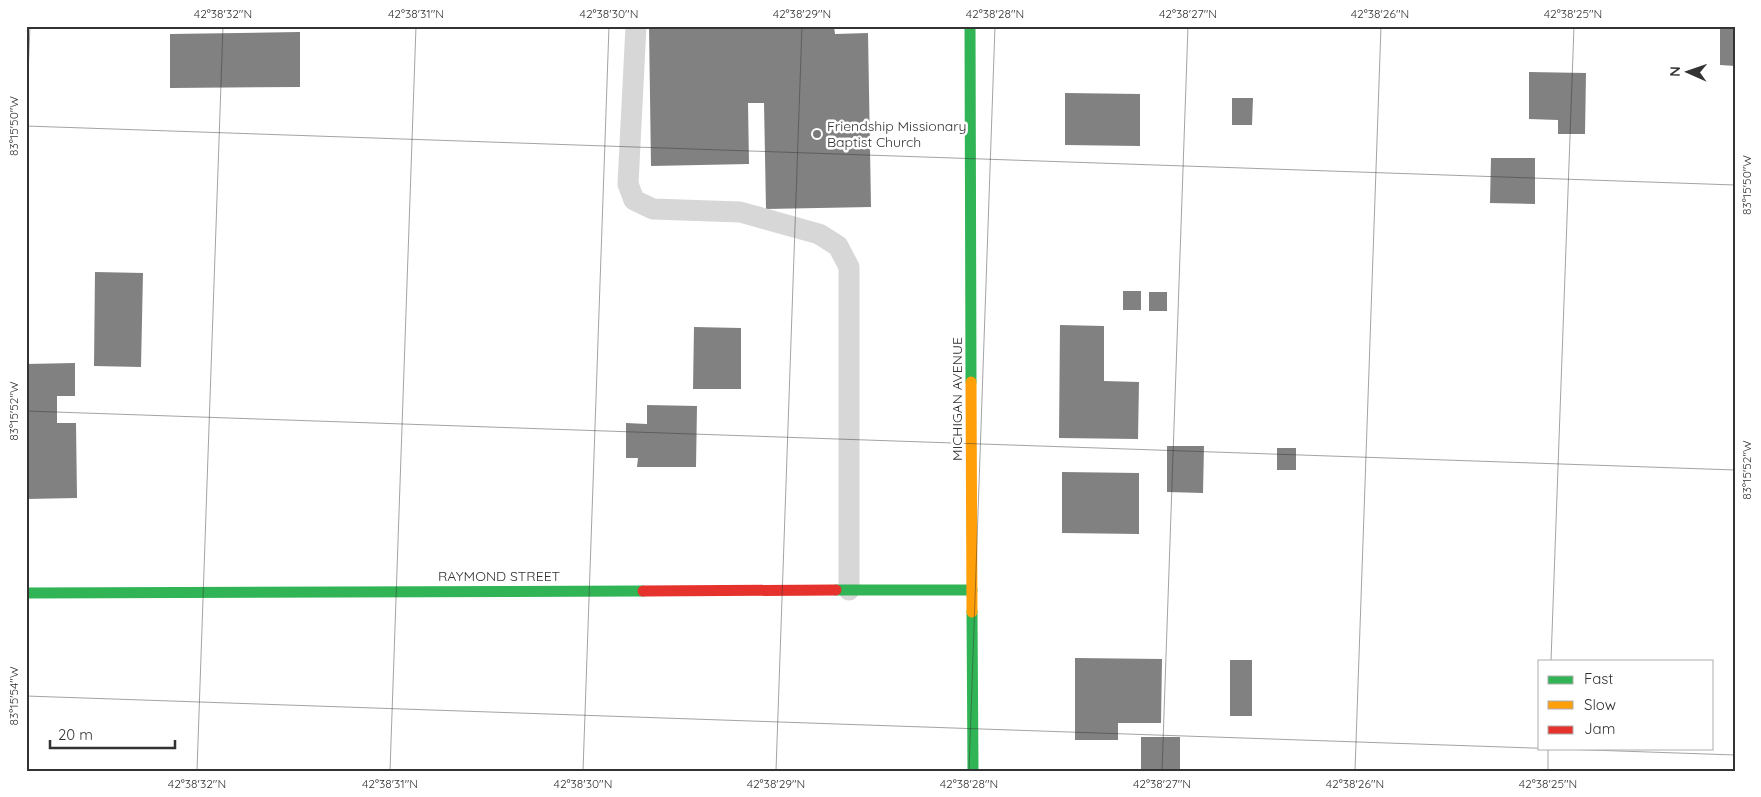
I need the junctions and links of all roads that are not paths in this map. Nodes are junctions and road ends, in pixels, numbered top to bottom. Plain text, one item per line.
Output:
1 (636, 26) edge
2 (970, 26) edge
3 (849, 590) junction
4 (972, 590) junction
5 (26, 594) edge
6 (973, 771) edge

1 - 3 lane
2 - 4 street, MICHIGAN AVENUE
3 - 4 street, RAYMOND STREET
3 - 5 street, RAYMOND STREET
4 - 6 street, MICHIGAN AVENUE

